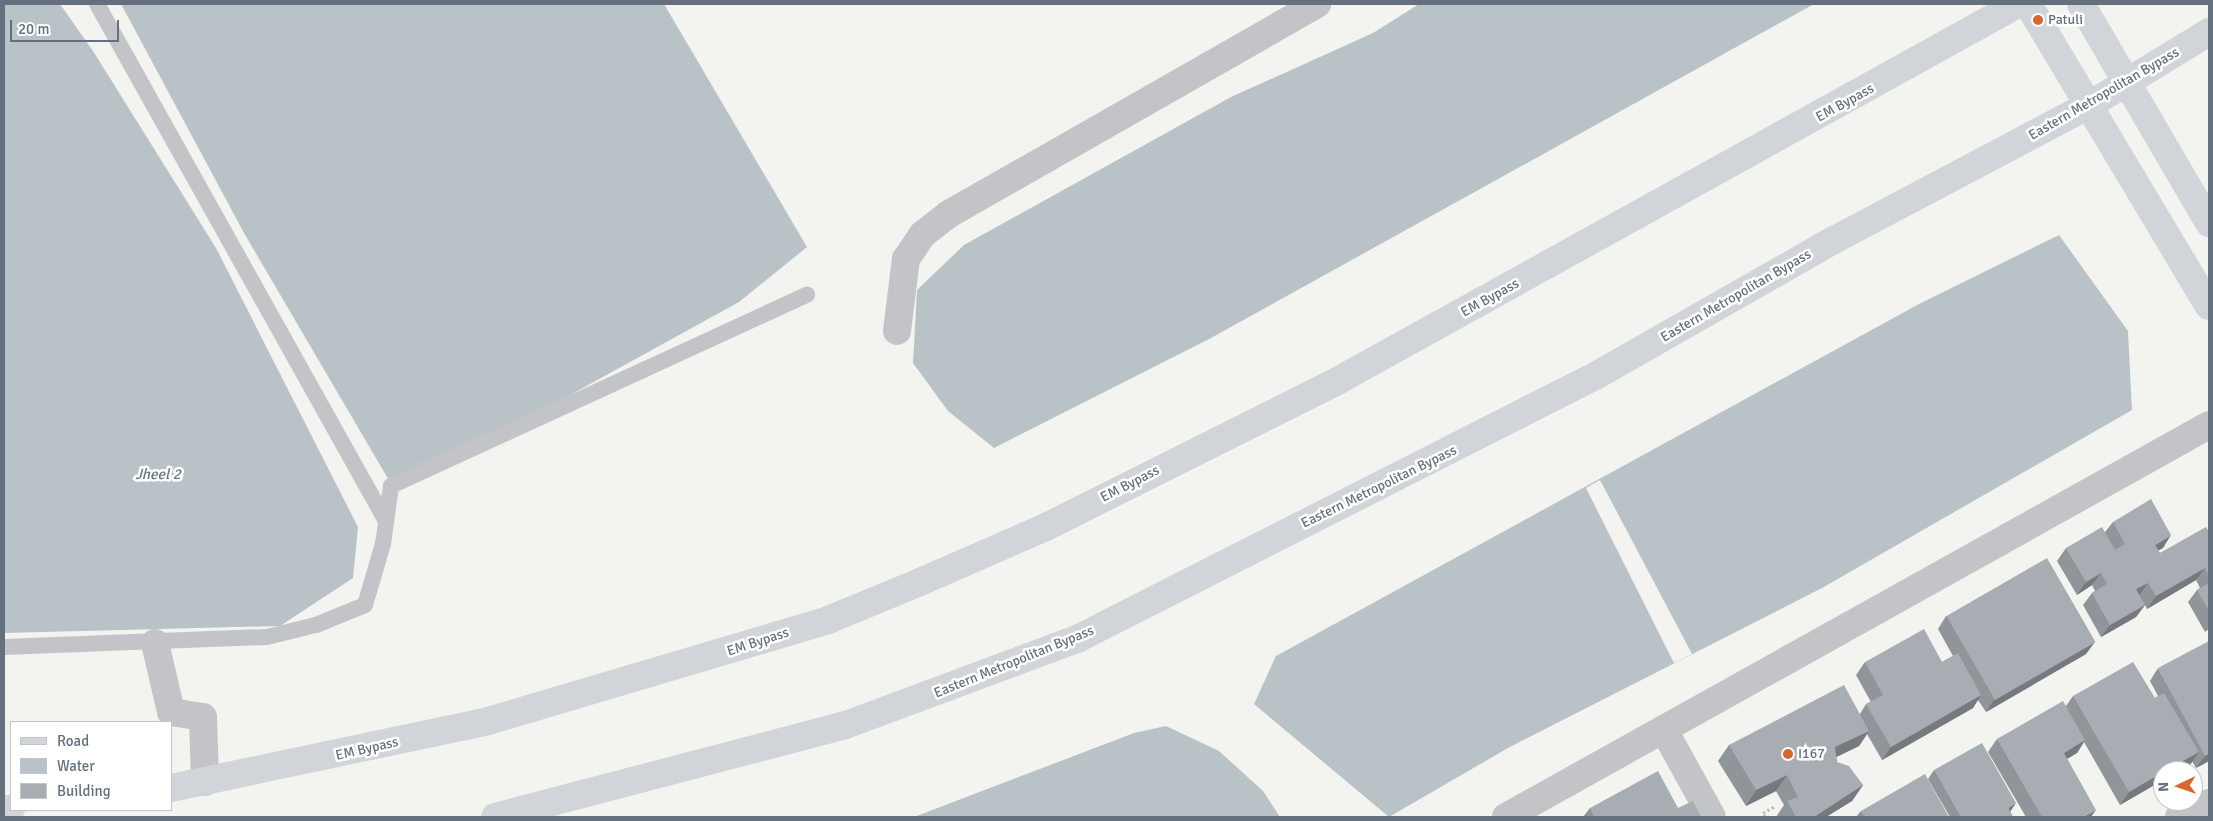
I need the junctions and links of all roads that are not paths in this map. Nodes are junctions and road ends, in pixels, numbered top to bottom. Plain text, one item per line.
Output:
1 (97, 4) edge
2 (1317, 4) edge
3 (2018, 4) edge
4 (2028, 4) edge
5 (2081, 4) edge
6 (2209, 32) edge
7 (2124, 82) junction
8 (2091, 104) junction
9 (2209, 223) edge
10 (807, 295) dead end
11 (2209, 306) edge
12 (897, 331) dead end
13 (2209, 425) edge
14 (386, 521) junction
15 (155, 643) junction
16 (4, 647) edge
17 (1664, 730) junction
18 (205, 782) junction
19 (172, 788) edge
20 (2209, 803) edge
21 (496, 817) edge
22 (1506, 817) edge
23 (1712, 817) edge
24 (2180, 817) edge

1 - 14 lane
2 - 12 street
3 - 18 main road, EM Bypass
4 - 8 main road
5 - 7 main road
6 - 7 main road, Eastern Metropolitan Bypass
7 - 8 main road, Eastern Metropolitan Bypass
7 - 9 main road
8 - 11 main road
8 - 21 main road, Eastern Metropolitan Bypass
10 - 14 lane
13 - 17 street
14 - 15 lane
15 - 16 lane
15 - 18 street
17 - 22 street
17 - 23 street
18 - 19 main road, EM Bypass
20 - 24 street

